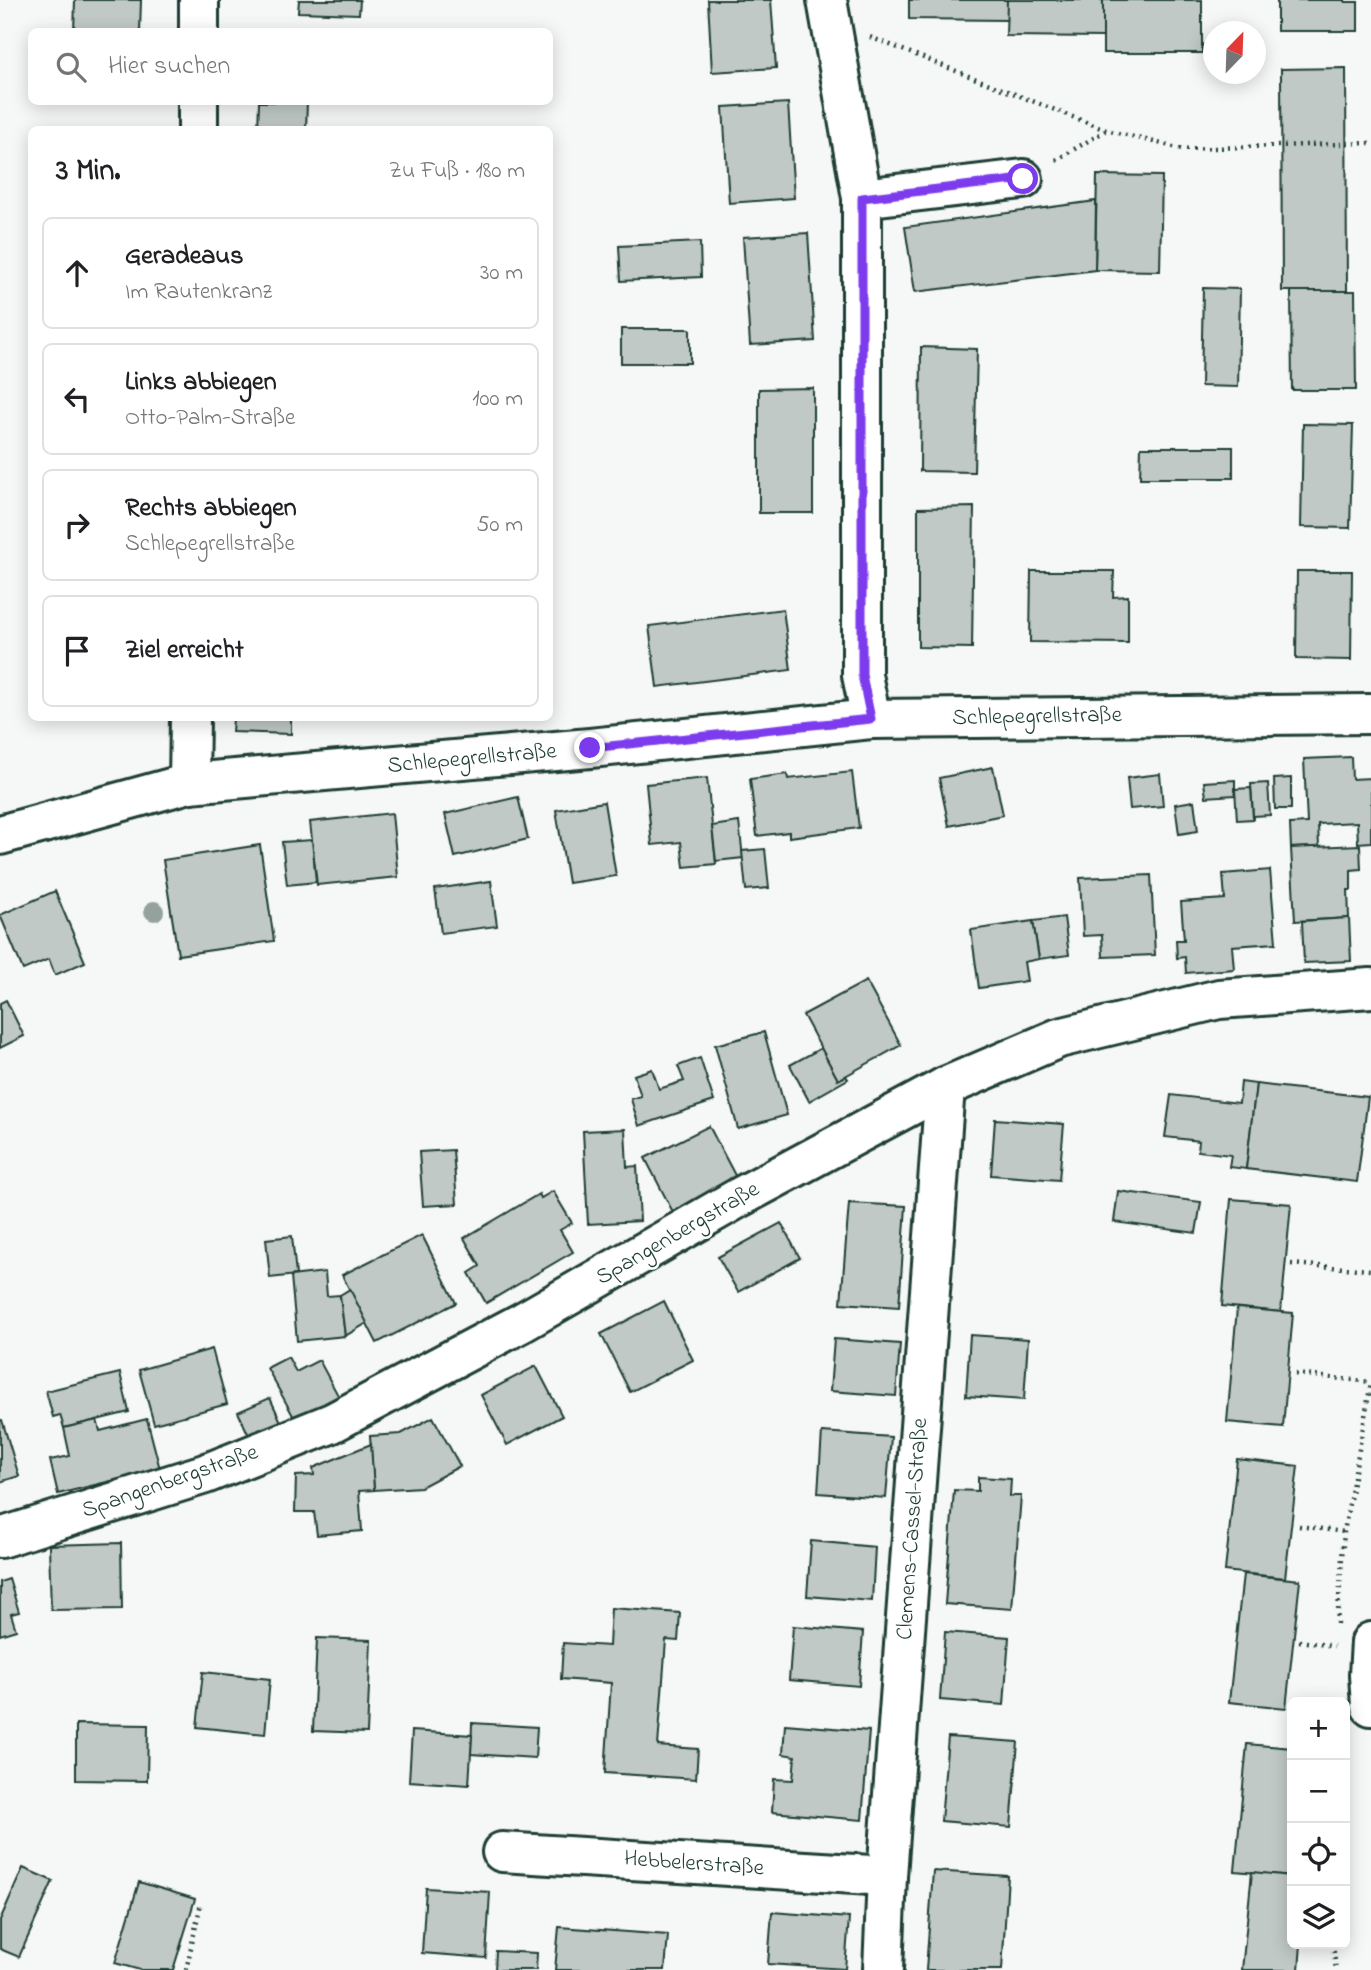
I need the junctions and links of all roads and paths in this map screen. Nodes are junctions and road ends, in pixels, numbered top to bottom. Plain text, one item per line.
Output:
1 (199, 0) edge
2 (829, 11) edge
3 (199, 28) edge
4 (198, 105) edge
5 (198, 126) edge
6 (1106, 130) junction
7 (1371, 143) edge
8 (1023, 179) joint
9 (862, 198) junction
10 (1371, 714) edge
11 (871, 719) junction
12 (190, 721) edge
13 (189, 783) junction
14 (0, 835) edge
15 (1371, 988) edge
16 (945, 1087) junction
17 (1291, 1264) dead end
18 (1371, 1270) edge
19 (1295, 1374) dead end
20 (1371, 1383) edge
21 (1299, 1526) dead end
22 (1344, 1532) junction
23 (0, 1538) edge
24 (1299, 1641) dead end
25 (1353, 1644) edge
26 (1336, 1657) dead end
27 (1371, 1706) edge
28 (502, 1852) dead end
29 (887, 1876) junction
30 (201, 1903) dead end
31 (1334, 1949) edge
32 (186, 1970) edge
33 (883, 1970) edge
34 (1336, 1970) edge

1 - 3 street
2 - 6 path
2 - 9 street
4 - 5 street
6 - 7 path
6 - 8 path
8 - 9 street
9 - 11 street
10 - 11 street, Schlepegrellstraße
11 - 13 street, Schlepegrellstraße
12 - 13 street
13 - 14 street, Schlepegrellstraße
15 - 16 street, Spangenbergstraße
16 - 23 street, Spangenbergstraße
16 - 29 street, Clemens-Cassel-Straße
17 - 18 path
19 - 20 path
20 - 22 path
21 - 22 path
22 - 25 path
24 - 25 path
25 - 26 path
25 - 27 street
28 - 29 street, Hebbelerstraße
29 - 33 street, Clemens-Cassel-Straße
30 - 32 path
31 - 34 path

